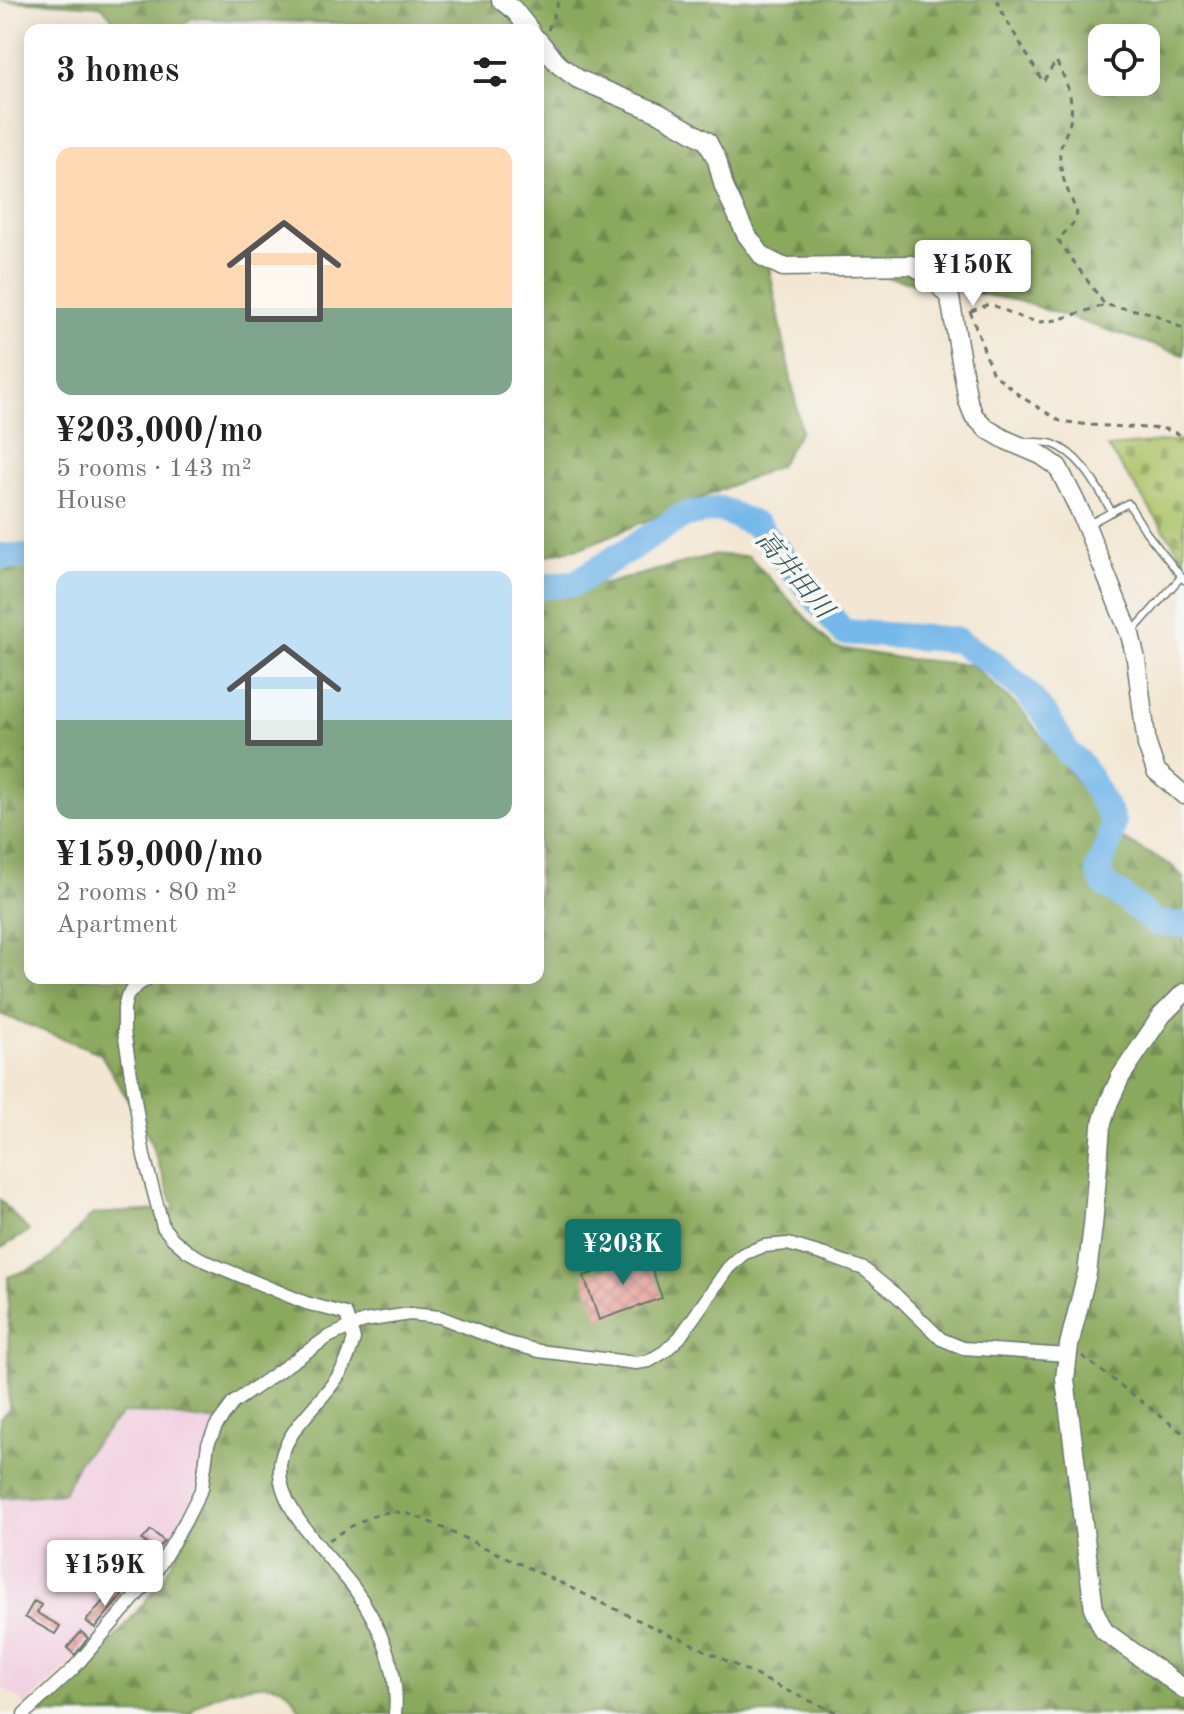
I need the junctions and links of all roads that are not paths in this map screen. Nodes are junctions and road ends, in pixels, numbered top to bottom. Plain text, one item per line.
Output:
1 (501, 0) edge
2 (525, 24) edge
3 (544, 48) edge
4 (1011, 443) junction
5 (1112, 512) junction
6 (1085, 525) junction
7 (1182, 579) edge
8 (1130, 634) junction
9 (1184, 795) edge
10 (139, 984) edge
11 (1184, 993) edge
12 (350, 1327) junction
13 (1068, 1350) junction
14 (1184, 1689) edge
15 (24, 1714) edge
16 (395, 1714) edge

1 - 2 street
3 - 4 street
4 - 5 lane
4 - 6 street
5 - 6 lane
5 - 7 lane
6 - 8 street
7 - 8 lane
8 - 9 street
10 - 12 street
11 - 13 street
12 - 13 street
12 - 15 street
12 - 16 street
13 - 14 street

